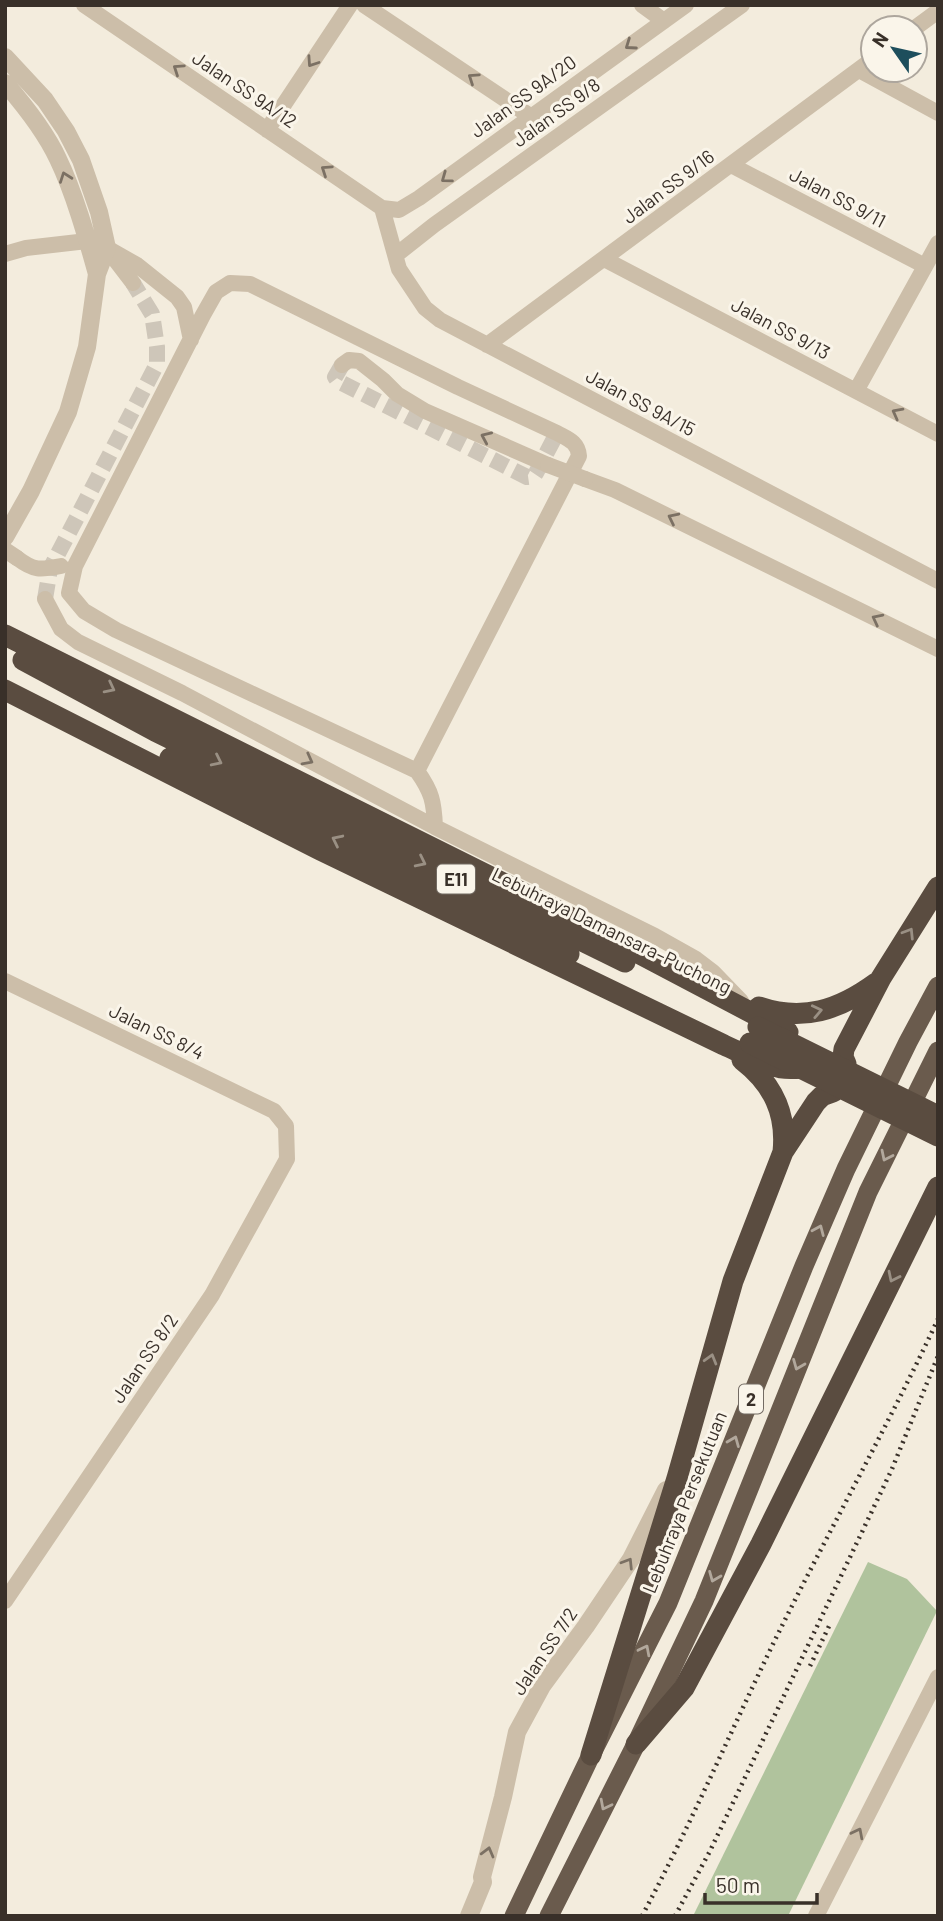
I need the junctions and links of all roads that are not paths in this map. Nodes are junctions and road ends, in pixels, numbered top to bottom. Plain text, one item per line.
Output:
1 (84, 5) edge
2 (350, 5) edge
3 (364, 5) edge
4 (642, 5) edge
5 (686, 5) edge
6 (741, 5) edge
7 (664, 21) junction
8 (5, 57) edge
9 (859, 70) edge
10 (5, 83) edge
11 (885, 84) edge
12 (938, 113) edge
13 (530, 116) junction
14 (267, 130) junction
15 (731, 164) junction
16 (419, 198) junction
17 (382, 208) junction
18 (434, 225) junction
19 (87, 241) junction
20 (938, 243) edge
21 (107, 248) junction
22 (5, 254) edge
23 (396, 256) junction
24 (604, 259) junction
25 (925, 266) junction
26 (97, 274) junction
27 (133, 283) tunnel mouth
28 (181, 302) junction
29 (203, 315) junction
30 (191, 340) junction
31 (487, 345) junction
32 (342, 365) dead end
33 (856, 391) junction
34 (938, 434) edge
35 (5, 537) edge
36 (11, 554) edge
37 (68, 566) junction
38 (938, 581) edge
39 (45, 599) tunnel mouth
40 (5, 635) edge
41 (938, 649) edge
42 (5, 650) edge
43 (5, 677) edge
44 (5, 690) edge
45 (152, 739) junction
46 (417, 771) junction
47 (435, 827) junction
48 (938, 887) edge
49 (881, 978) junction
50 (5, 981) edge
51 (938, 986) edge
52 (704, 988) junction
53 (741, 1001) junction
54 (724, 1045) junction
55 (938, 1051) edge
56 (846, 1064) junction
57 (819, 1065) junction
58 (824, 1097) junction
59 (938, 1110) edge
60 (938, 1116) edge
61 (286, 1126) joint
62 (938, 1136) edge
63 (938, 1144) edge
64 (783, 1152) junction
65 (938, 1187) edge
66 (931, 1210) edge
67 (692, 1425) junction
68 (5, 1601) edge
69 (938, 1677) edge
70 (636, 1744) junction
71 (591, 1755) junction
72 (469, 1916) edge
73 (514, 1916) edge
74 (548, 1916) edge
75 (816, 1916) edge

14 -> 1 street, Jalan SS 9A/12
2 -> 14 street
13 -> 3 street
4 - 7 street
5 - 7 street, Jalan SS 9A/20
6 - 18 street, Jalan SS 9/8
7 -> 13 street, Jalan SS 9A/20
8 - 21 street
9 - 15 street, Jalan SS 9/16
19 -> 10 street
11 - 12 street
13 -> 16 street, Jalan SS 9A/20
17 -> 14 street, Jalan SS 9A/12
15 - 24 street, Jalan SS 9/16
15 - 25 street, Jalan SS 9/11
16 - 17 street, Jalan SS 9A/20
16 - 18 street
17 - 23 street, Jalan SS 9A/15
18 - 23 street, Jalan SS 9/8
19 - 21 street
19 - 22 street
19 - 26 street
20 - 25 street
21 - 26 street
21 - 27 street
21 - 28 street
23 - 31 street, Jalan SS 9A/15
24 - 31 street, Jalan SS 9/16
24 - 33 street, Jalan SS 9/13
25 - 33 street
26 - 35 street
28 - 29 street
28 - 30 street
29 - 30 street
29 - 46 street
30 - 37 street
31 - 38 street, Jalan SS 9A/15
41 -> 32 street, bridge
34 -> 33 street, Jalan SS 9/13
36 - 37 street, bridge
37 - 46 street
39 -> 47 street
40 -> 52 highway
42 - 45 highway, Lebuhraya Damansara–Puchong / E11
43 - 45 highway, Lebuhraya Damansara–Puchong / E11
44 - 54 highway
45 -> 60 highway, Lebuhraya Damansara–Puchong / E11, bridge
62 -> 45 highway, Lebuhraya Damansara–Puchong / E11, bridge
46 - 47 street
47 - 53 street
49 -> 48 highway
53 -> 49 highway
49 - 56 highway
50 - 61 street, Jalan SS 8/4
71 -> 51 highway, Lebuhraya Persekutuan / 2
52 - 53 highway
52 - 57 highway
54 - 57 highway
54 - 64 highway
55 -> 70 highway, 2
56 - 57 highway, bridge
56 - 59 highway
57 - 58 highway
58 - 63 highway
58 - 64 highway
61 - 68 street, Jalan SS 8/2
67 -> 64 highway
65 - 66 highway
66 -> 70 highway
67 - 71 highway
72 -> 67 street, Jalan SS 7/2
75 -> 69 street
70 -> 74 highway, 2
71 - 73 highway, Lebuhraya Persekutuan / 2

